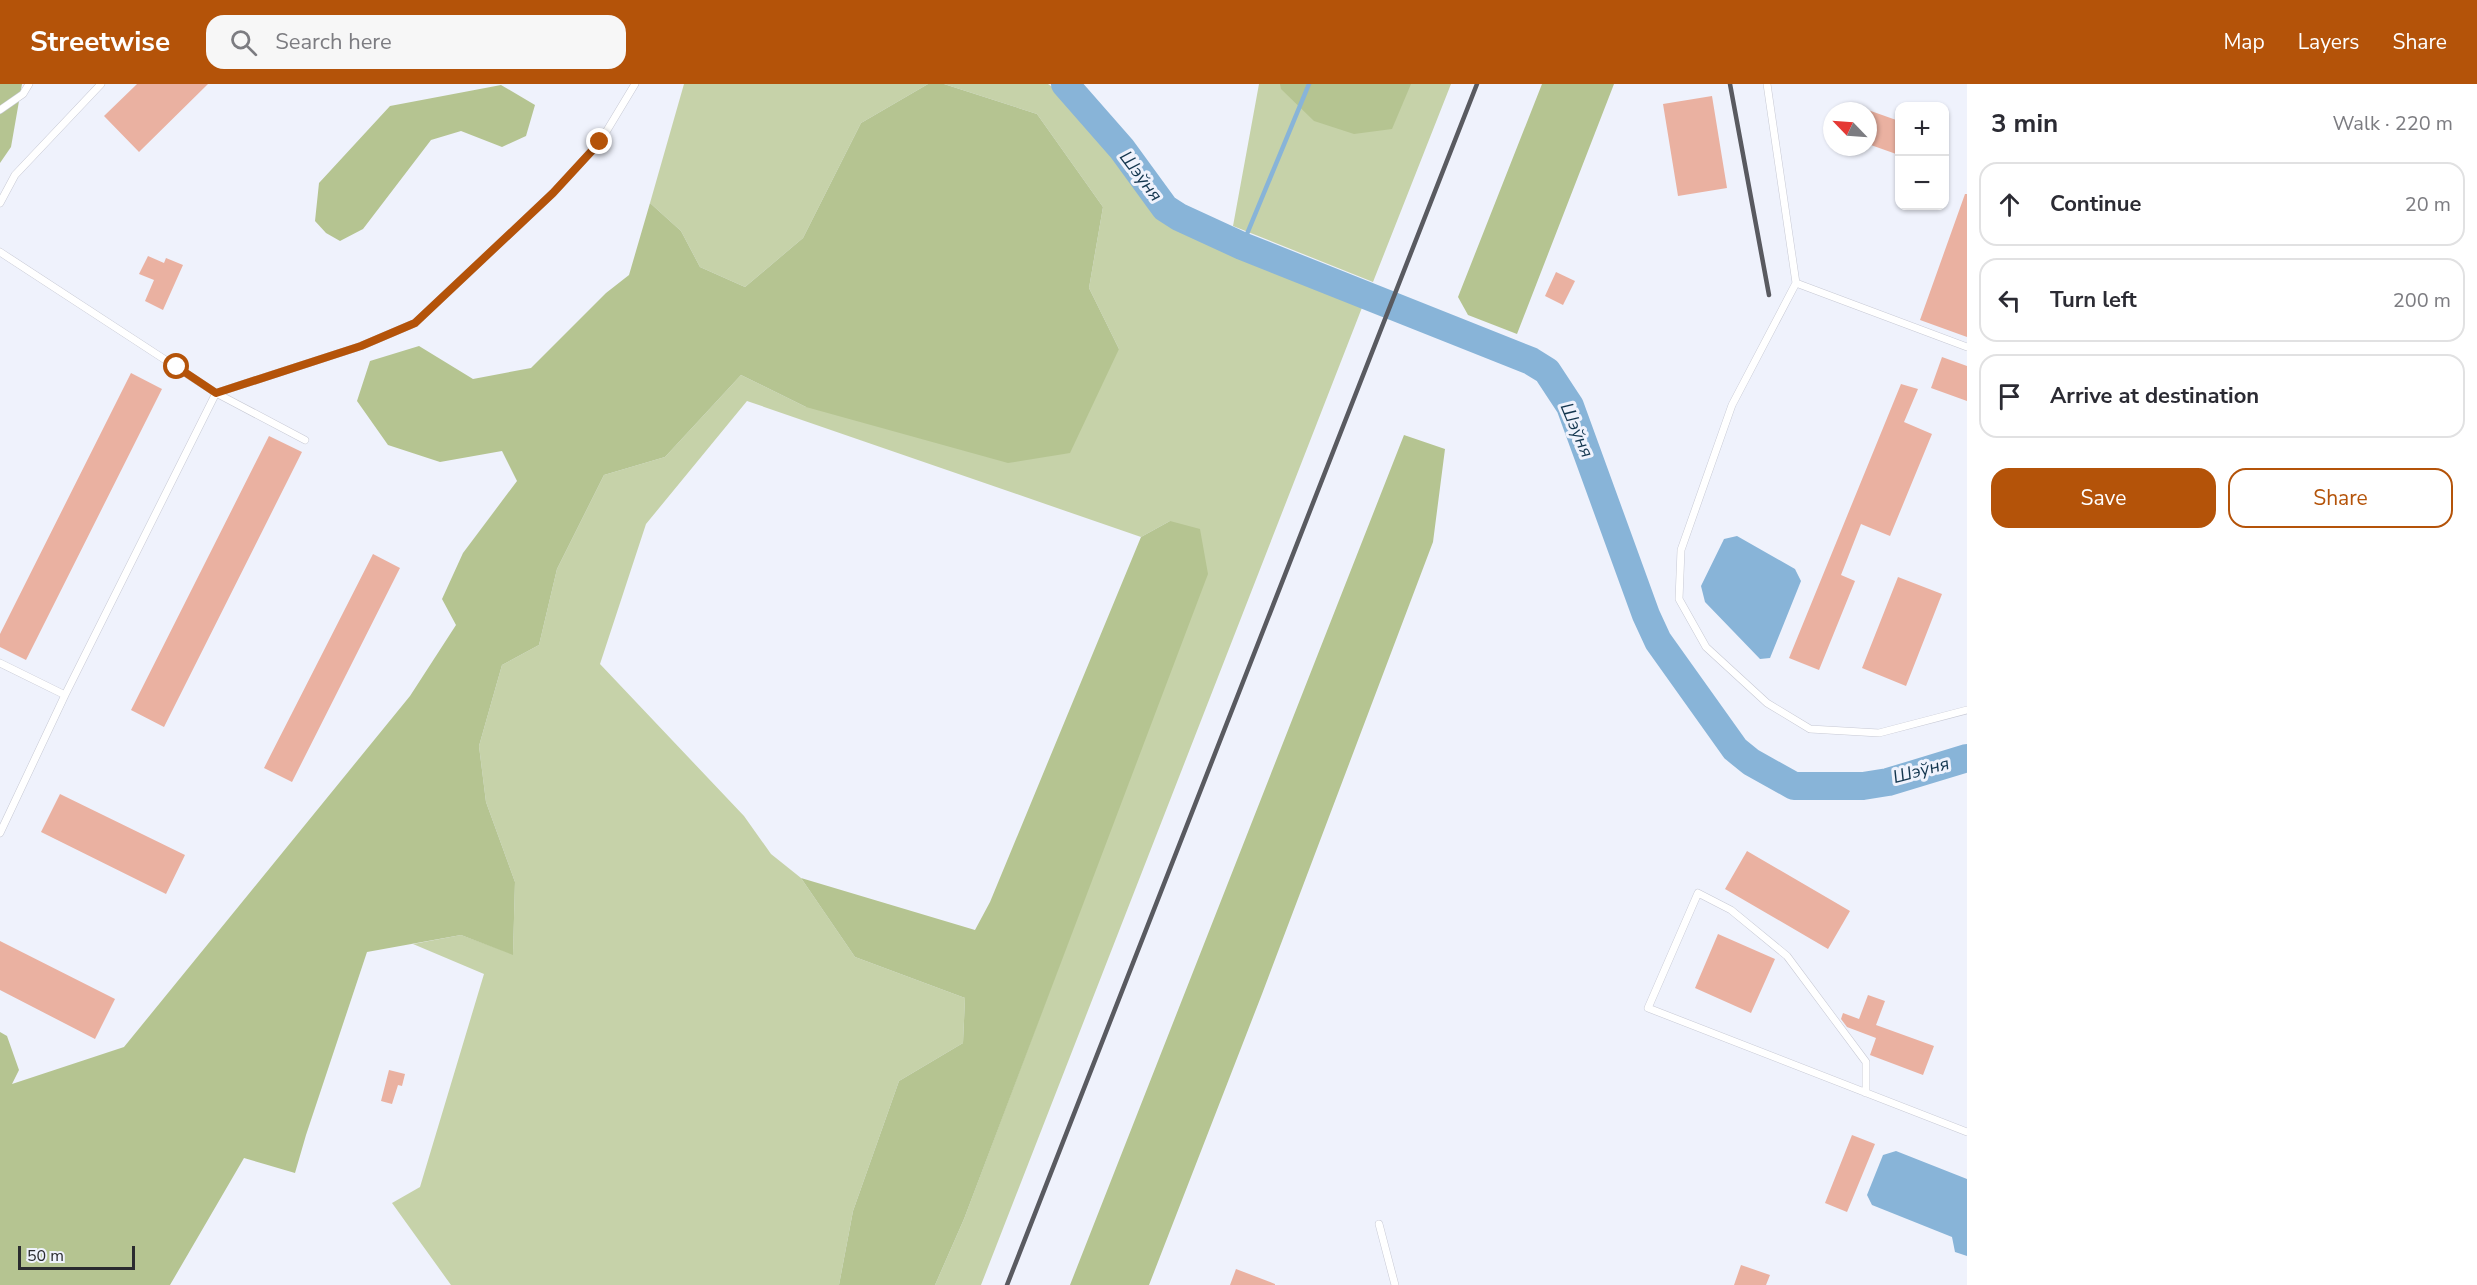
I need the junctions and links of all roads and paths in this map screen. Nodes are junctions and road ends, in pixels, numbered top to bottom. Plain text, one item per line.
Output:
1 (29, 84) edge
2 (101, 84) edge
3 (635, 84) edge
4 (1767, 84) edge
5 (0, 111) edge
6 (0, 203) edge
7 (0, 252) edge
8 (1796, 283) junction
9 (1967, 347) edge
10 (216, 393) junction
11 (305, 440) dead end
12 (0, 663) edge
13 (65, 696) junction
14 (1967, 710) edge
15 (0, 833) edge
16 (1866, 1093) junction
17 (1967, 1132) edge
18 (1379, 1224) dead end
19 (1395, 1285) edge

1 - 5 lane
2 - 6 lane
3 - 10 lane
4 - 8 lane
7 - 10 lane
8 - 9 lane
8 - 14 lane
10 - 11 lane
10 - 13 lane
12 - 13 lane
13 - 15 lane
16 - 16 lane
16 - 17 lane
18 - 19 lane

